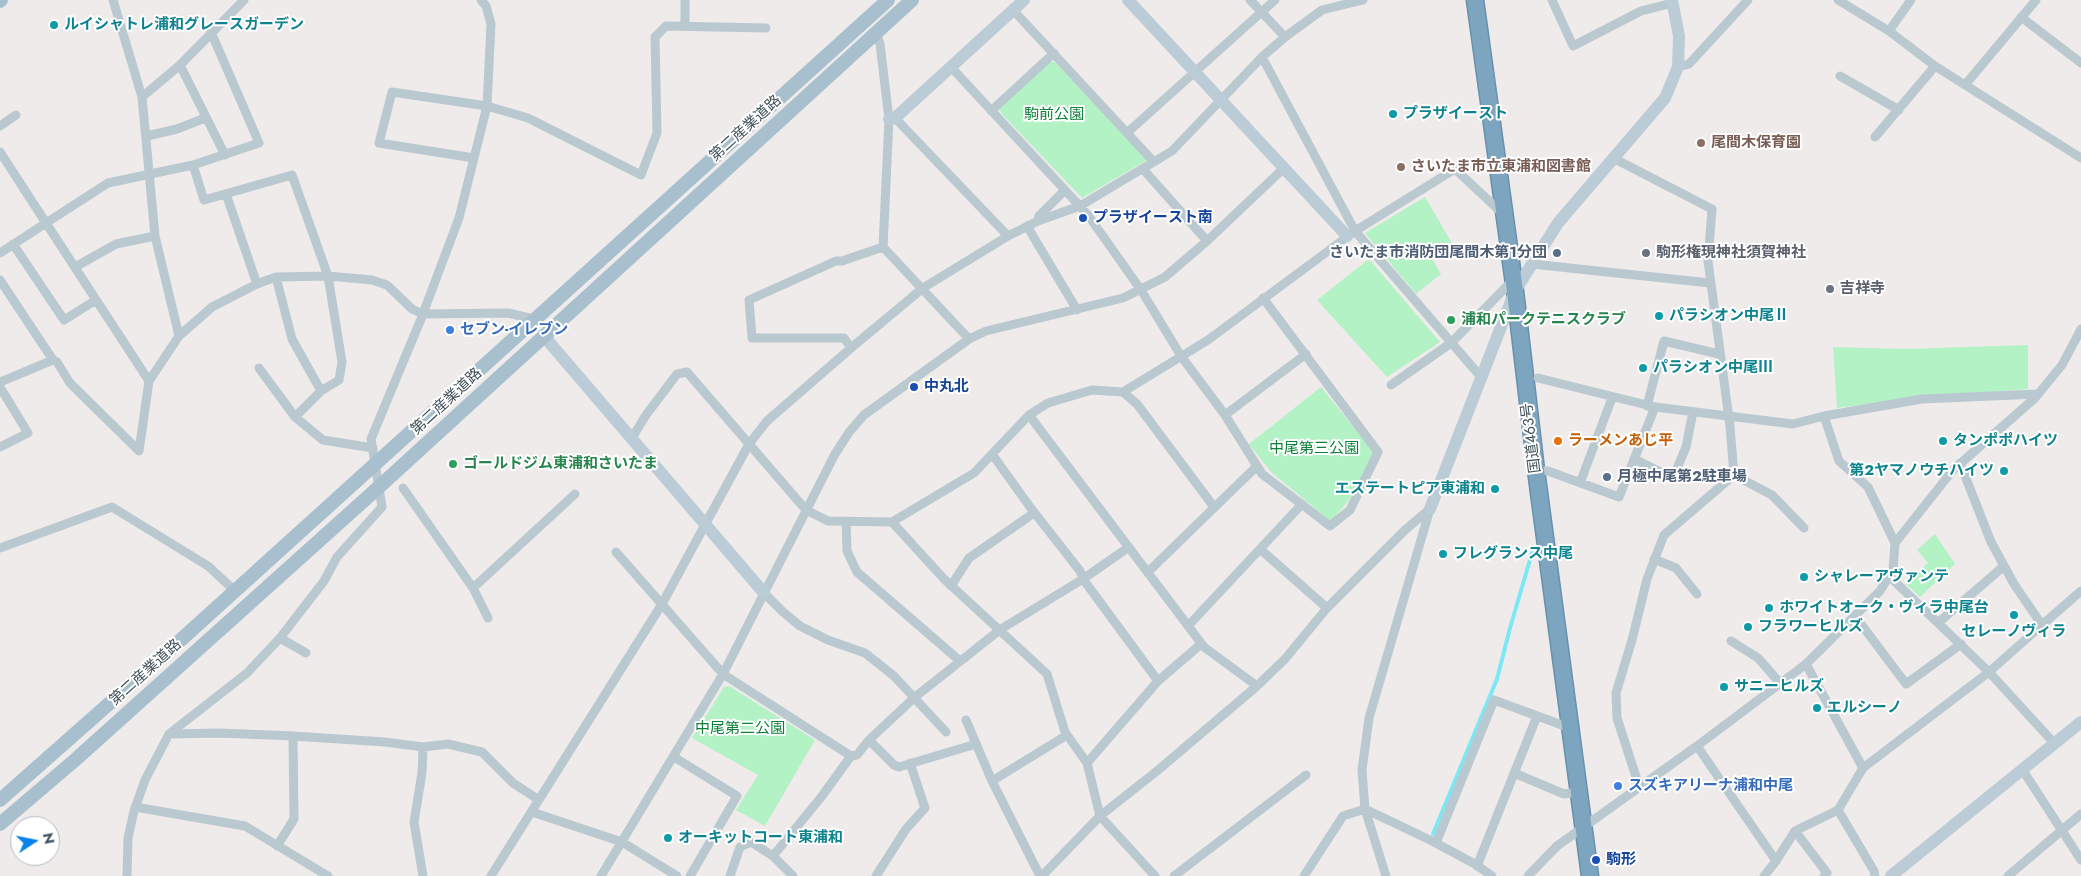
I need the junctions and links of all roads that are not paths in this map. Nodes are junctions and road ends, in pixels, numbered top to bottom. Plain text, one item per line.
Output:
1 (113, 0) edge
2 (244, 0) edge
3 (481, 0) edge
4 (685, 0) edge
5 (888, 0) edge
6 (912, 0) edge
7 (1024, 0) edge
8 (1128, 0) edge
9 (1250, 0) edge
10 (1275, 0) edge
11 (1363, 0) edge
12 (1475, 0) edge
13 (1552, 0) edge
14 (1748, 0) edge
15 (1838, 0) edge
16 (1911, 0) edge
17 (2036, 0) edge
18 (1672, 1) edge
19 (1013, 10) junction
20 (1262, 12) junction
21 (2021, 17) junction
22 (685, 26) junction
23 (766, 28) dead end
24 (1889, 31) junction
25 (211, 32) junction
26 (876, 33) junction
27 (1285, 37) junction
28 (1054, 53) junction
29 (1262, 57) junction
30 (2081, 63) edge
31 (180, 65) junction
32 (1935, 66) junction
33 (951, 67) junction
34 (1678, 67) junction
35 (1195, 72) junction
36 (1840, 76) dead end
37 (1965, 85) junction
38 (142, 97) junction
39 (1221, 99) junction
40 (487, 106) junction
41 (1899, 110) junction
42 (991, 111) junction
43 (16, 115) dead end
44 (205, 118) junction
45 (892, 118) junction
46 (0, 126) edge
47 (1128, 132) junction
48 (147, 136) junction
49 (1875, 138) dead end
50 (0, 152) edge
51 (225, 155) junction
52 (474, 158) junction
53 (1614, 158) junction
54 (2081, 158) edge
55 (1154, 162) junction
56 (193, 166) junction
57 (1284, 168) junction
58 (1143, 169) junction
59 (150, 174) junction
60 (1065, 190) junction
61 (226, 194) junction
62 (1080, 206) junction
63 (1504, 214) junction
64 (1038, 221) junction
65 (46, 223) junction
66 (1027, 226) junction
67 (1351, 234) junction
68 (155, 236) junction
69 (1008, 236) junction
70 (1206, 241) junction
71 (13, 244) junction
72 (883, 247) junction
73 (0, 253) edge
74 (1532, 264) junction
75 (75, 267) junction
76 (328, 276) junction
77 (276, 277) junction
78 (0, 280) edge
79 (1710, 283) junction
80 (257, 284) junction
81 (1514, 286) junction
82 (923, 288) junction
83 (1141, 290) junction
84 (1263, 298) junction
85 (96, 300) junction
86 (1077, 310) junction
87 (423, 314) junction
88 (534, 319) junction
89 (2081, 328) edge
90 (543, 335) junction
91 (179, 336) junction
92 (969, 339) junction
93 (1451, 343) junction
94 (851, 348) junction
95 (1306, 354) junction
96 (1719, 354) junction
97 (1181, 356) junction
98 (53, 360) junction
99 (259, 368) dead end
100 (1482, 377) junction
101 (1532, 377) junction
102 (149, 381) junction
103 (0, 382) edge
104 (1391, 385) dead end
105 (0, 387) edge
106 (321, 391) junction
107 (1123, 392) junction
108 (2038, 394) junction
109 (1612, 398) junction
110 (1651, 406) junction
111 (1693, 412) junction
112 (1030, 415) junction
113 (1225, 415) junction
114 (1728, 416) junction
115 (1824, 416) junction
116 (295, 417) junction
117 (632, 438) junction
118 (749, 444) junction
119 (0, 447) edge
120 (373, 448) junction
121 (992, 454) junction
122 (1634, 459) junction
123 (375, 463) junction
124 (1960, 464) junction
125 (1257, 466) junction
126 (1536, 470) junction
127 (1734, 475) junction
128 (1580, 483) junction
129 (380, 486) junction
130 (402, 488) dead end
131 (575, 494) dead end
132 (1302, 504) junction
133 (1214, 507) junction
134 (1430, 509) junction
135 (806, 510) junction
136 (1034, 513) junction
137 (846, 522) junction
138 (892, 522) junction
139 (705, 523) junction
140 (1804, 528) dead end
141 (1895, 543) junction
142 (1130, 547) junction
143 (0, 548) edge
144 (1260, 549) junction
145 (616, 552) dead end
146 (1654, 559) junction
147 (2004, 566) junction
148 (1148, 572) junction
149 (1889, 576) junction
150 (1083, 579) junction
151 (952, 586) junction
152 (473, 588) junction
153 (235, 591) junction
154 (2081, 591) edge
155 (764, 592) junction
156 (1696, 594) dead end
157 (662, 604) junction
158 (1327, 608) junction
159 (1855, 616) junction
160 (488, 618) dead end
161 (1938, 622) junction
162 (2042, 625) junction
163 (1188, 626) junction
164 (1001, 629) junction
165 (280, 638) junction
166 (1732, 641) dead end
167 (1201, 644) junction
168 (1961, 644) junction
169 (306, 653) dead end
170 (960, 661) junction
171 (1806, 664) junction
172 (1989, 672) junction
173 (723, 674) junction
174 (1158, 681) junction
175 (1780, 683) junction
176 (1257, 686) junction
177 (915, 697) junction
178 (1537, 716) junction
179 (966, 720) dead end
180 (2081, 722) edge
181 (1570, 728) junction
182 (946, 732) dead end
183 (169, 734) junction
184 (1067, 735) junction
185 (293, 736) junction
186 (869, 740) junction
187 (2054, 743) junction
188 (976, 744) junction
189 (1697, 746) junction
190 (423, 747) junction
191 (851, 756) junction
192 (674, 757) junction
193 (910, 763) junction
194 (1087, 763) junction
195 (1863, 768) junction
196 (2022, 769) junction
197 (1514, 773) junction
198 (1306, 775) dead end
199 (992, 781) junction
200 (1639, 786) junction
201 (1578, 792) junction
202 (0, 800) edge
203 (540, 800) junction
204 (135, 807) junction
205 (1365, 809) junction
206 (1838, 810) junction
207 (532, 812) junction
208 (2081, 814) edge
209 (1100, 816) junction
210 (0, 824) edge
211 (1583, 826) junction
212 (2062, 830) junction
213 (1796, 831) junction
214 (622, 842) junction
215 (1436, 843) junction
216 (277, 846) junction
217 (773, 856) junction
218 (2081, 860) edge
219 (1776, 861) junction
220 (1478, 866) junction
221 (127, 876) edge
222 (328, 876) edge
223 (423, 876) edge
224 (491, 876) edge
225 (601, 876) edge
226 (678, 876) edge
227 (690, 876) edge
228 (730, 876) edge
229 (793, 876) edge
230 (876, 876) edge
231 (1041, 876) edge
232 (1155, 876) edge
233 (1174, 876) edge
234 (1304, 876) edge
235 (1386, 876) edge
236 (1492, 876) edge
237 (1528, 876) edge
238 (1590, 876) edge
239 (1764, 876) edge
240 (1824, 876) edge
241 (1876, 876) edge
242 (1891, 876) edge
243 (2008, 876) edge

1 - 38 street
2 - 25 street
3 - 40 street
4 - 22 street
5 - 88 main road, 第二産業道路
6 - 26 main road, 第二産業道路
7 - 19 street
8 - 35 street
9 - 20 street
10 - 20 street
11 - 27 street
12 - 63 highway, 国道463号
13 - 18 street
14 - 34 street
15 - 24 street
16 - 24 street
17 - 21 street
18 - 34 street
19 - 28 street
19 - 33 street
20 - 27 street
20 - 35 street
21 - 30 street
21 - 37 street
22 - 23 street
22 - 40 street
24 - 32 street
25 - 31 street
25 - 51 street
26 - 45 street
26 - 90 main road, 第二産業道路
27 - 29 street
28 - 42 street
28 - 47 street
29 - 39 street
29 - 67 street
31 - 38 street
31 - 44 street
32 - 37 street
32 - 41 street
33 - 42 street
33 - 45 street
34 - 53 street
35 - 39 street
35 - 47 street
36 - 41 street
37 - 54 street
38 - 48 street
39 - 55 street
39 - 57 street
40 - 52 street
40 - 52 street
41 - 49 street
42 - 60 street
43 - 46 street
44 - 48 street
44 - 51 street
45 - 69 street
45 - 72 street
47 - 55 street
48 - 59 street
50 - 65 street
51 - 56 street
52 - 87 street
53 - 74 street
53 - 79 street
55 - 58 street
56 - 59 street
56 - 61 street
57 - 67 street
57 - 70 street
58 - 62 street
58 - 70 street
59 - 65 street
59 - 68 street
60 - 62 street
60 - 64 street
61 - 76 street
61 - 80 street
62 - 64 street
62 - 83 street
63 - 67 street
63 - 81 highway, 国道463号
64 - 66 street
65 - 71 street
65 - 75 street
66 - 69 street
66 - 86 street
67 - 84 street
67 - 93 street
68 - 75 street
68 - 91 street
69 - 82 street
70 - 83 street
71 - 73 street
71 - 85 street
72 - 82 street
72 - 94 street
74 - 79 street
74 - 81 street
75 - 85 street
76 - 77 street
76 - 87 street
76 - 106 street
77 - 80 street
77 - 106 street
78 - 98 street
79 - 96 street
80 - 91 street
81 - 93 street
81 - 100 street
81 - 101 highway, 国道463号
82 - 92 street
82 - 94 street
83 - 86 street
83 - 97 street
84 - 95 street
84 - 97 street
85 - 102 street
86 - 92 street
87 - 88 street
87 - 120 street
88 - 123 main road, 第二産業道路
89 - 108 street
90 - 117 street
90 - 129 main road, 第二産業道路
91 - 102 street
92 - 135 street
93 - 100 street
93 - 104 street
94 - 118 street
95 - 113 street
95 - 132 street
96 - 110 street
96 - 114 street
97 - 107 street
97 - 113 street
98 - 102 street
98 - 103 street
99 - 116 street
100 - 134 street
101 - 109 street
101 - 126 highway, 国道463号
105 - 119 street
106 - 116 street
107 - 112 street
107 - 133 street
108 - 115 street
108 - 124 street
109 - 110 street
109 - 128 street
110 - 111 street
110 - 122 street
111 - 114 street
111 - 122 street
112 - 121 street
112 - 142 street
113 - 125 street
114 - 115 street
114 - 127 street
115 - 141 street
116 - 120 street
117 - 118 street
117 - 139 street
118 - 135 street
118 - 139 street
120 - 123 street
121 - 136 street
121 - 138 street
122 - 128 street
123 - 129 street
123 - 153 main road, 第二産業道路
124 - 141 street
124 - 147 street
125 - 132 street
125 - 133 street
126 - 128 street
126 - 181 highway, 国道463号
127 - 140 street
127 - 146 street
129 - 165 street
129 - 210 main road, 第二産業道路
130 - 152 street
131 - 152 street
132 - 144 street
133 - 148 street
134 - 158 street
134 - 205 street
135 - 137 street
135 - 155 street
136 - 150 street
136 - 151 street
137 - 138 street
137 - 170 street
138 - 151 street
139 - 155 street
139 - 157 street
141 - 149 street
142 - 148 street
142 - 150 street
143 - 153 street
144 - 158 street
144 - 163 street
145 - 157 street
146 - 156 street
146 - 200 street
147 - 161 street
147 - 162 street
148 - 163 street
149 - 159 street
149 - 161 street
150 - 164 street
150 - 174 street
151 - 164 street
152 - 160 street
153 - 202 main road, 第二産業道路
154 - 162 street
155 - 173 street
155 - 177 street
157 - 173 street
157 - 203 street
158 - 176 street
159 - 168 street
159 - 171 street
161 - 168 street
162 - 172 street
163 - 167 street
164 - 170 street
164 - 184 street
165 - 169 street
165 - 183 street
166 - 175 street
167 - 174 street
167 - 176 street
168 - 172 street
170 - 177 street
171 - 175 street
171 - 195 street
172 - 187 street
172 - 195 street
173 - 191 street
173 - 192 street
174 - 194 street
175 - 189 street
176 - 209 street
177 - 182 street
177 - 186 street
178 - 181 street
178 - 197 street
178 - 215 street
179 - 188 street
180 - 187 street
181 - 201 highway, 国道463号
183 - 185 street
183 - 204 street
184 - 194 street
184 - 199 street
185 - 190 street
185 - 216 street
186 - 191 street
186 - 193 street
187 - 196 street
188 - 193 street
188 - 199 street
189 - 200 street
189 - 219 street
190 - 203 street
190 - 223 street
191 - 217 street
192 - 214 street
192 - 227 street
193 - 230 street
194 - 209 street
195 - 206 street
196 - 212 street
196 - 242 street
197 - 201 street
197 - 220 street
198 - 233 street
199 - 231 street
200 - 211 street
201 - 211 highway, 国道463号
203 - 207 street
204 - 216 street
204 - 221 street
205 - 215 street
205 - 234 street
205 - 235 street
206 - 213 street
206 - 241 street
207 - 214 street
207 - 224 street
208 - 212 street
209 - 231 street
209 - 232 street
211 - 237 street
211 - 238 highway, 国道463号
212 - 218 street
212 - 243 street
213 - 219 street
213 - 240 street
214 - 225 street
214 - 226 street
215 - 220 street
216 - 222 street
217 - 228 street
217 - 229 street
219 - 239 street
220 - 236 street

